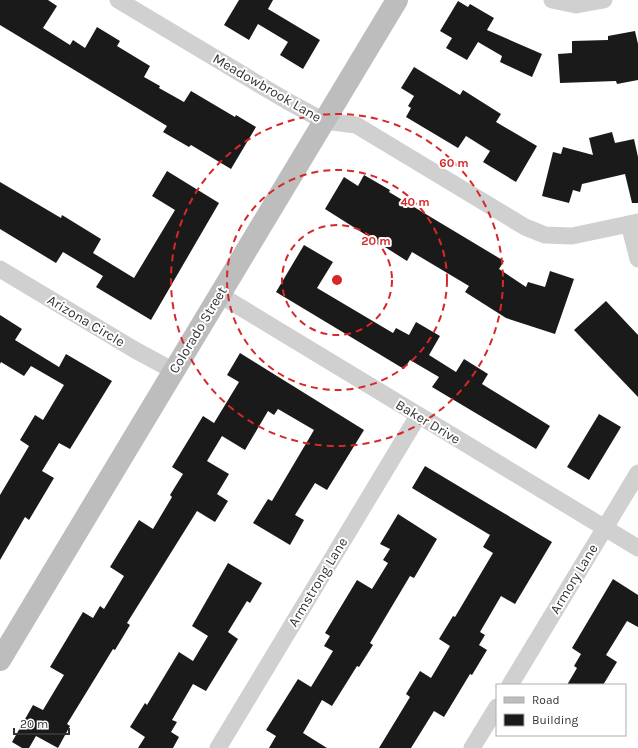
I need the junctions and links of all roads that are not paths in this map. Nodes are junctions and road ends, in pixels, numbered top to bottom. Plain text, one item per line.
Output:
1 (118, 0) edge
2 (397, 0) edge
3 (552, 0) edge
4 (604, 0) edge
5 (324, 121) junction
6 (634, 223) edge
7 (638, 259) edge
8 (0, 269) edge
9 (220, 295) junction
10 (174, 371) junction
11 (418, 416) junction
12 (638, 473) edge
13 (605, 528) junction
14 (638, 548) edge
15 (0, 660) edge
16 (511, 684) edge
17 (496, 709) edge
18 (218, 748) edge
19 (472, 748) edge

1 - 5 street, Meadowbrook Lane
2 - 5 street, Colorado Street
3 - 4 street
5 - 6 street, Meadowbrook Lane
5 - 9 street, Colorado Street
6 - 7 street
8 - 10 street, Arizona Circle
9 - 10 street, Colorado Street
9 - 11 street, Baker Drive
10 - 15 street, Colorado Street
11 - 13 street, Baker Drive
11 - 18 street, Armstrong Lane
12 - 13 street, Armory Lane
13 - 14 street, Baker Drive
13 - 16 street, Armory Lane
17 - 19 street

